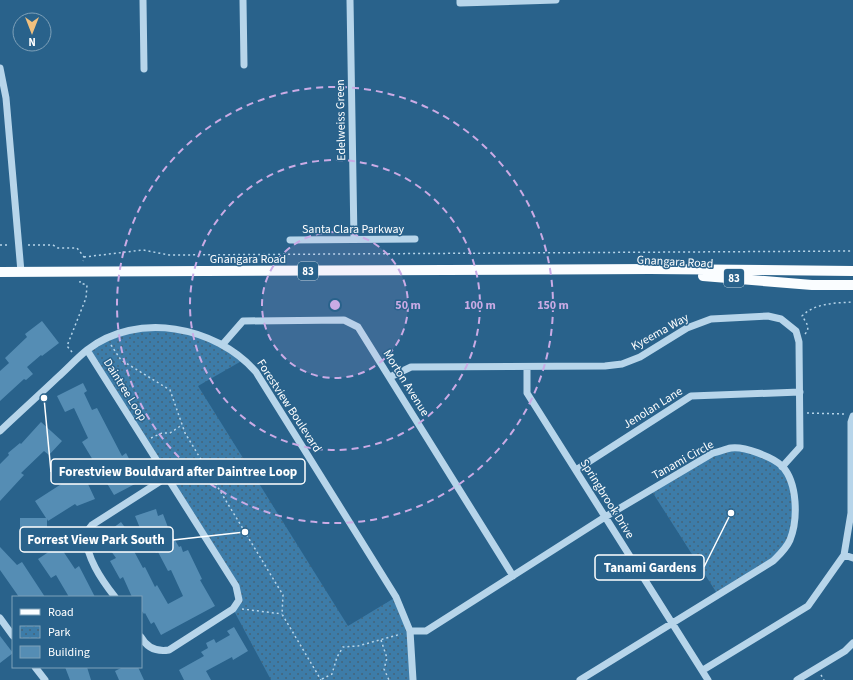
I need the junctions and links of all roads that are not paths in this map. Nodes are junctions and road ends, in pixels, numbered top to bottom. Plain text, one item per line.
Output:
1 (143, 0) edge
2 (243, 0) edge
3 (350, 0) edge
4 (460, 0) edge
5 (556, 0) edge
6 (244, 65) dead end
7 (0, 68) edge
8 (144, 69) dead end
9 (354, 239) junction
10 (415, 239) dead end
11 (290, 240) dead end
12 (616, 271) junction
13 (853, 271) edge
14 (0, 272) edge
15 (21, 272) junction
16 (853, 285) edge
17 (223, 344) junction
18 (87, 350) junction
19 (527, 367) junction
20 (390, 377) junction
21 (800, 392) junction
22 (853, 416) edge
23 (0, 431) edge
24 (782, 467) junction
25 (576, 470) junction
26 (167, 477) junction
27 (605, 517) junction
28 (844, 554) junction
29 (853, 558) edge
30 (513, 576) junction
31 (114, 596) edge
32 (0, 618) edge
33 (672, 623) junction
34 (410, 631) junction
35 (12, 635) edge
36 (142, 639) edge
37 (853, 643) edge
38 (36, 668) edge
39 (703, 670) junction
40 (45, 680) edge
41 (413, 680) edge
42 (580, 680) edge
43 (708, 680) edge
44 (797, 680) edge

1 - 8 street
2 - 6 street
3 - 9 street, Edelweiss Green
4 - 5 street
7 - 15 street
9 - 10 street, Santa Clara Parkway
9 - 11 street, Santa Clara Parkway
12 - 13 main road, Gnangara Road / 83
12 - 15 main road, Gnangara Road / 83
12 - 16 main road, Gnangara Road / 83
14 - 15 main road, Gnangara Road / 83
17 - 18 street, Forestview Boulevard
17 - 20 street, Morton Avenue
17 - 34 street, Forestview Boulevard
18 - 23 street, Forestview Boulevard
18 - 26 street, Daintree Loop
19 - 20 street, Kyeema Way
19 - 21 street, Kyeema Way
19 - 25 street, Springbrook Drive
20 - 30 street, Morton Avenue
21 - 24 street, Kyeema Way
21 - 25 street, Jenolan Lane
22 - 28 street
24 - 27 street, Tanami Circle
24 - 33 street
25 - 27 street, Springbrook Drive
26 - 31 street
26 - 36 street, Daintree Loop
27 - 30 street, Tanami Circle
27 - 33 street, Springbrook Drive
28 - 29 street
28 - 39 street
30 - 34 street, Tanami Circle
32 - 35 street
33 - 39 street, Springbrook Drive
33 - 42 street
34 - 41 street, Forestview Boulevard
37 - 44 street
38 - 40 street
39 - 43 street, Springbrook Drive

